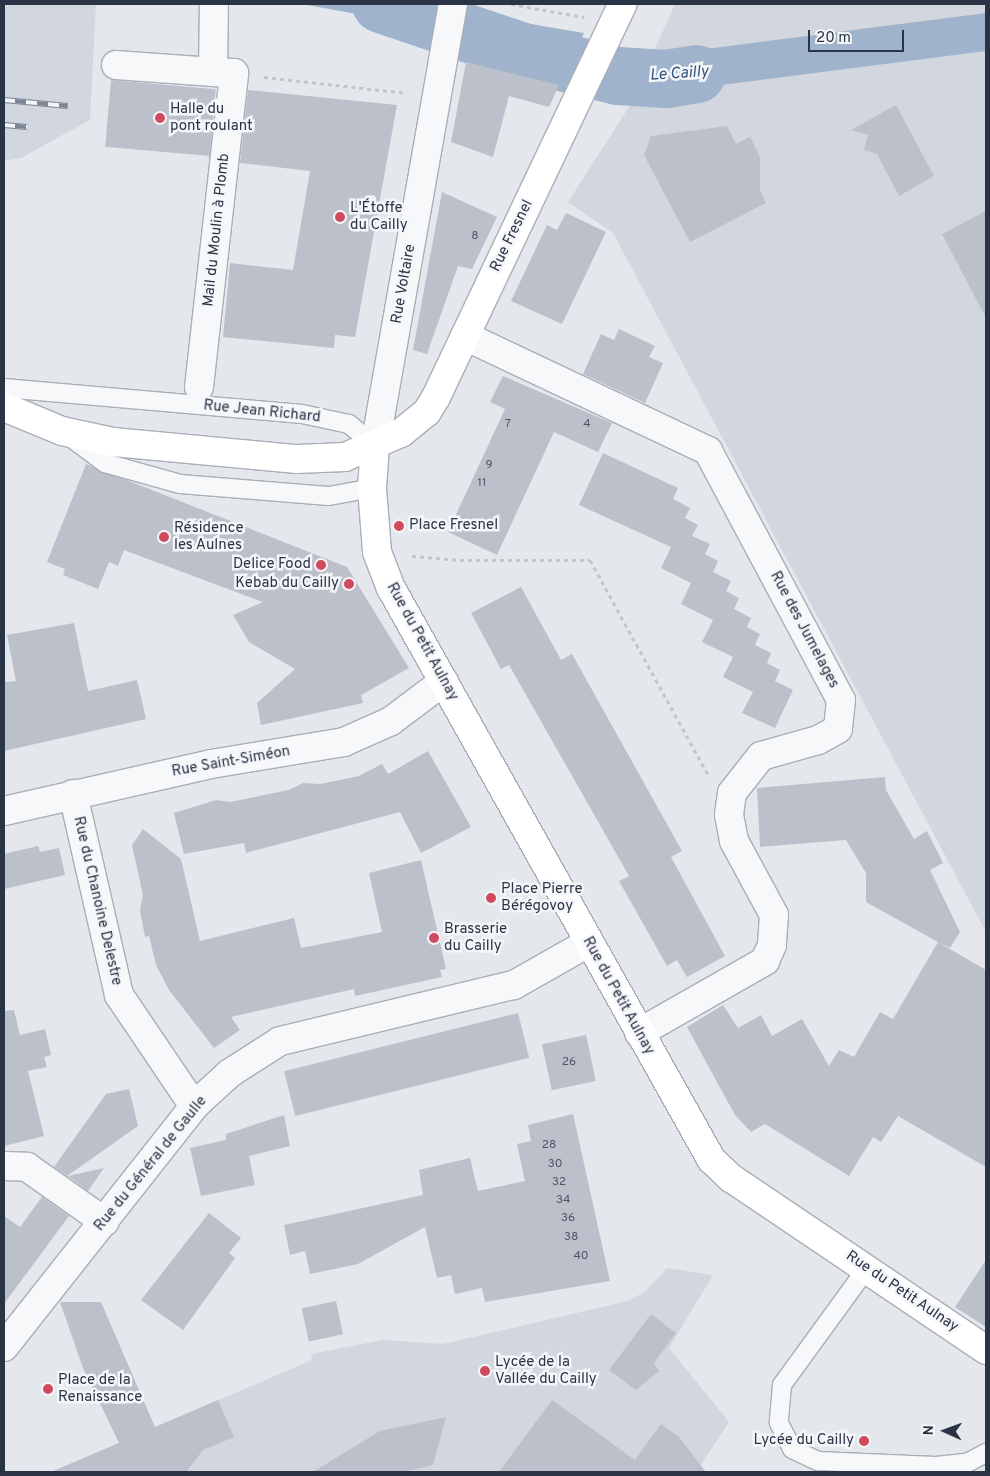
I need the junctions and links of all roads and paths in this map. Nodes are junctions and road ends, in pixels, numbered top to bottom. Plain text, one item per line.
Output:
1 (214, 4) edge
2 (453, 4) edge
3 (511, 4) edge
4 (615, 21) edge
5 (116, 65) dead end
6 (223, 72) junction
7 (437, 97) junction
8 (464, 336) junction
9 (200, 387) dead end
10 (4, 388) edge
11 (4, 408) edge
12 (62, 431) junction
13 (375, 446) junction
14 (372, 488) junction
15 (377, 552) junction
16 (444, 681) junction
17 (73, 794) junction
18 (731, 798) junction
19 (4, 811) edge
20 (588, 943) junction
21 (639, 1033) junction
22 (194, 1106) junction
23 (4, 1166) edge
24 (105, 1222) junction
25 (867, 1268) junction
26 (4, 1347) edge
27 (986, 1350) edge
28 (986, 1453) edge

1 - 6 street, Mail du Moulin à Plomb
2 - 7 street, Rue Voltaire
3 - 4 path
4 - 8 street, Rue Fresnel
5 - 6 street
6 - 7 path
6 - 9 street, Mail du Moulin à Plomb
7 - 13 street, Rue Voltaire
8 - 13 street, Rue Fresnel
8 - 18 street, Rue des Jumelages
10 - 13 lane, Rue Jean Richard
11 - 12 street
12 - 13 street
12 - 14 lane
13 - 14 street, Rue du Petit Aulnay
14 - 15 street, Rue du Petit Aulnay
15 - 16 street, Rue du Petit Aulnay
15 - 18 path
16 - 17 street, Rue Saint-Siméon
16 - 20 street, Rue du Petit Aulnay
17 - 19 street, Rue Saint-Siméon
17 - 22 street, Rue du Chanoine Delestre
18 - 21 street
20 - 21 street, Rue du Petit Aulnay
20 - 22 street, Rue du Général de Gaulle
21 - 25 street, Rue du Petit Aulnay
22 - 24 street, Rue du Général de Gaulle
23 - 24 street
24 - 26 street, Rue du Général de Gaulle
25 - 27 street, Rue du Petit Aulnay
25 - 28 lane

